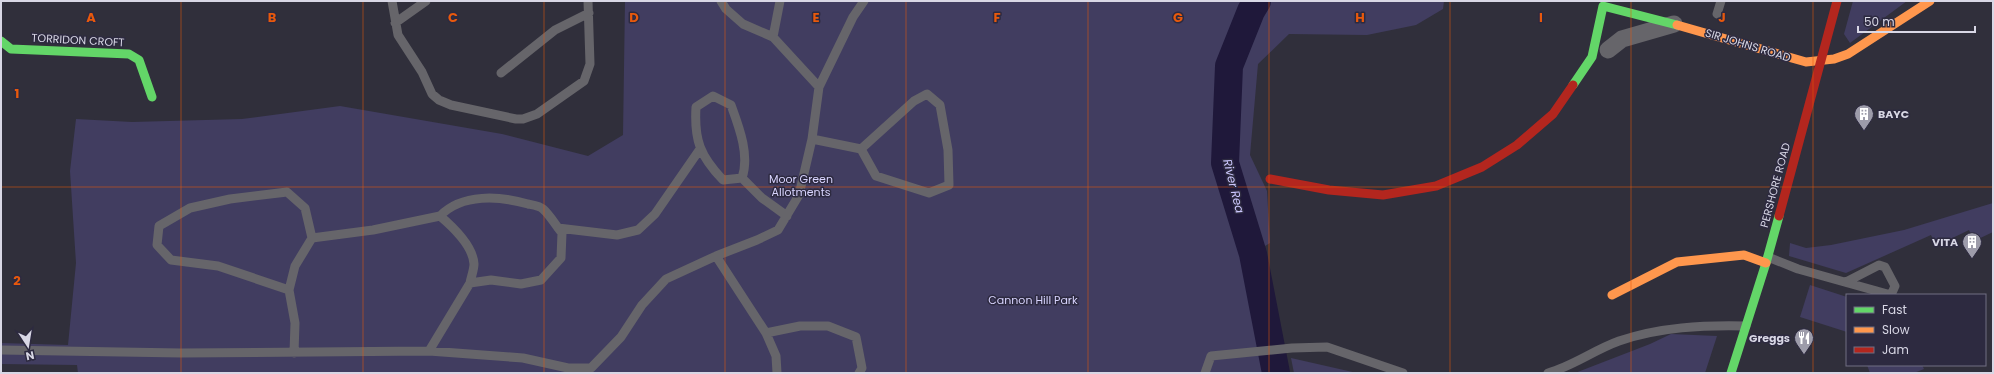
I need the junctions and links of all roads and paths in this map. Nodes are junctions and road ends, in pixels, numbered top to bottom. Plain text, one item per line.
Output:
1 (392, 1) edge
2 (426, 1) edge
3 (588, 1) edge
4 (721, 1) edge
5 (780, 1) edge
6 (864, 1) edge
7 (1721, 1) edge
8 (1837, 1) edge
9 (1930, 1) edge
10 (1603, 4) edge
11 (589, 13) junction
12 (1717, 14) dead end
13 (395, 24) junction
14 (1675, 24) junction
15 (773, 37) junction
16 (1, 41) edge
17 (1608, 50) dead end
18 (1821, 61) junction
19 (501, 73) dead end
20 (819, 88) junction
21 (152, 97) dead end
22 (812, 139) junction
23 (700, 149) junction
24 (861, 149) junction
25 (742, 178) junction
26 (1270, 179) dead end
27 (440, 216) junction
28 (787, 216) junction
29 (558, 228) junction
30 (312, 238) junction
31 (716, 256) junction
32 (1767, 260) junction
33 (1846, 282) junction
34 (470, 283) junction
35 (288, 290) junction
36 (1612, 295) dead end
37 (1746, 326) junction
38 (766, 333) junction
39 (1, 350) edge
40 (429, 351) junction
41 (294, 354) junction
42 (777, 373) edge
43 (859, 373) edge
44 (1205, 373) edge
45 (1403, 373) edge
46 (1548, 373) edge
47 (1731, 373) edge

1 - 13 lane
2 - 13 lane
3 - 11 lane
4 - 15 lane
5 - 15 lane
6 - 20 lane
7 - 12 lane
8 - 18 street, PERSHORE ROAD
9 - 18 street, SIR JOHNS ROAD
10 - 14 street, SIR JOHNS ROAD
10 - 26 street, SIR JOHNS ROAD
11 - 13 lane
11 - 19 lane
14 - 17 street
14 - 18 street, SIR JOHNS ROAD
15 - 20 lane
16 - 21 street, TORRIDON CROFT
18 - 32 street, PERSHORE ROAD
20 - 22 lane
22 - 24 lane
22 - 28 lane
23 - 25 lane
23 - 25 lane
23 - 29 lane
24 - 24 lane
25 - 28 lane
27 - 29 lane
27 - 30 lane
27 - 34 lane
28 - 31 lane
29 - 34 lane
30 - 35 lane
30 - 35 lane
31 - 38 lane
31 - 40 lane
32 - 33 lane
32 - 36 street
32 - 37 street, PERSHORE ROAD
33 - 33 lane
34 - 40 lane
35 - 41 lane
37 - 46 lane
37 - 47 street, PERSHORE ROAD
38 - 42 lane
38 - 43 lane
39 - 41 lane
40 - 41 lane
44 - 45 lane

